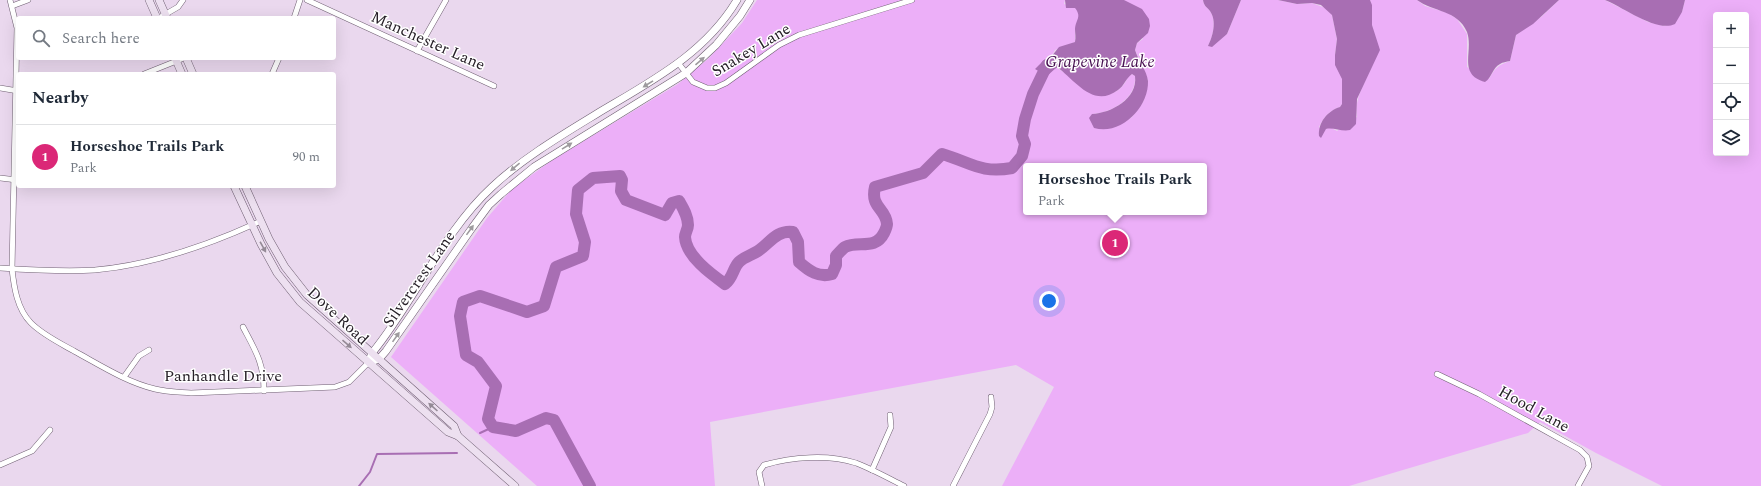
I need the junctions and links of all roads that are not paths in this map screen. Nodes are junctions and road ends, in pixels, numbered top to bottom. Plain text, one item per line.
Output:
1 (28, 0) edge
2 (149, 0) edge
3 (159, 0) edge
4 (183, 0) edge
5 (300, 0) edge
6 (307, 0) edge
7 (446, 0) edge
8 (737, 0) edge
9 (750, 0) edge
10 (912, 0) edge
11 (11, 3) edge
12 (161, 16) edge
13 (162, 16) edge
14 (164, 16) edge
15 (295, 16) edge
16 (16, 24) edge
17 (417, 51) junction
18 (17, 60) edge
19 (176, 60) edge
20 (186, 60) edge
21 (278, 60) edge
22 (679, 64) junction
23 (17, 72) edge
24 (149, 72) edge
25 (181, 72) edge
26 (192, 72) edge
27 (273, 72) edge
28 (686, 73) junction
29 (494, 86) dead end
30 (0, 88) edge
31 (16, 91) edge
32 (0, 178) edge
33 (16, 180) edge
34 (235, 188) edge
35 (246, 188) edge
36 (261, 221) junction
37 (252, 225) junction
38 (0, 268) edge
39 (12, 269) junction
40 (243, 327) dead end
41 (149, 350) dead end
42 (372, 353) junction
43 (379, 359) junction
44 (368, 363) junction
45 (1437, 374) dead end
46 (124, 377) junction
47 (264, 391) junction
48 (991, 397) dead end
49 (890, 414) dead end
50 (50, 430) dead end
51 (458, 436) junction
52 (0, 465) edge
53 (872, 470) junction
54 (515, 486) edge
55 (762, 486) edge
56 (904, 486) edge
57 (953, 486) edge
58 (1578, 486) edge

1 - 11 street
2 - 12 main road
3 - 13 main road
4 - 14 street
5 - 15 street
6 - 17 street, Manchester Lane
7 - 17 street
8 - 22 street, Silvercrest Lane
28 -> 9 street, Silvercrest Lane
10 - 28 street, Snakey Lane
11 - 16 street, Panhandle Drive
17 - 29 street, Manchester Lane
18 - 23 street, Panhandle Drive
19 - 24 street
19 - 25 main road
20 - 26 main road
21 - 27 street
22 - 28 street, Snakey Lane
22 -> 42 street, Silvercrest Lane
43 -> 28 street, Silvercrest Lane
30 - 31 street
32 - 33 street
33 - 39 street, Panhandle Drive
34 - 37 main road, Dove Road
35 - 36 main road, Dove Road
36 - 37 street
36 - 42 main road, Dove Road
37 - 39 street
37 -> 44 main road, Dove Road
38 - 39 street
39 - 46 street, Panhandle Drive
40 - 47 street
41 - 46 street
42 - 43 main road, Dove Road
42 - 44 street, Silvercrest Lane
43 - 44 street
51 -> 43 main road, Dove Road
44 - 47 street, Panhandle Drive
44 - 51 main road, Dove Road
45 - 58 street, Hood Lane
46 - 47 street, Panhandle Drive
48 - 57 street
49 - 53 street
50 - 52 street
51 - 54 main road, Dove Road
53 - 55 street
53 - 56 street

